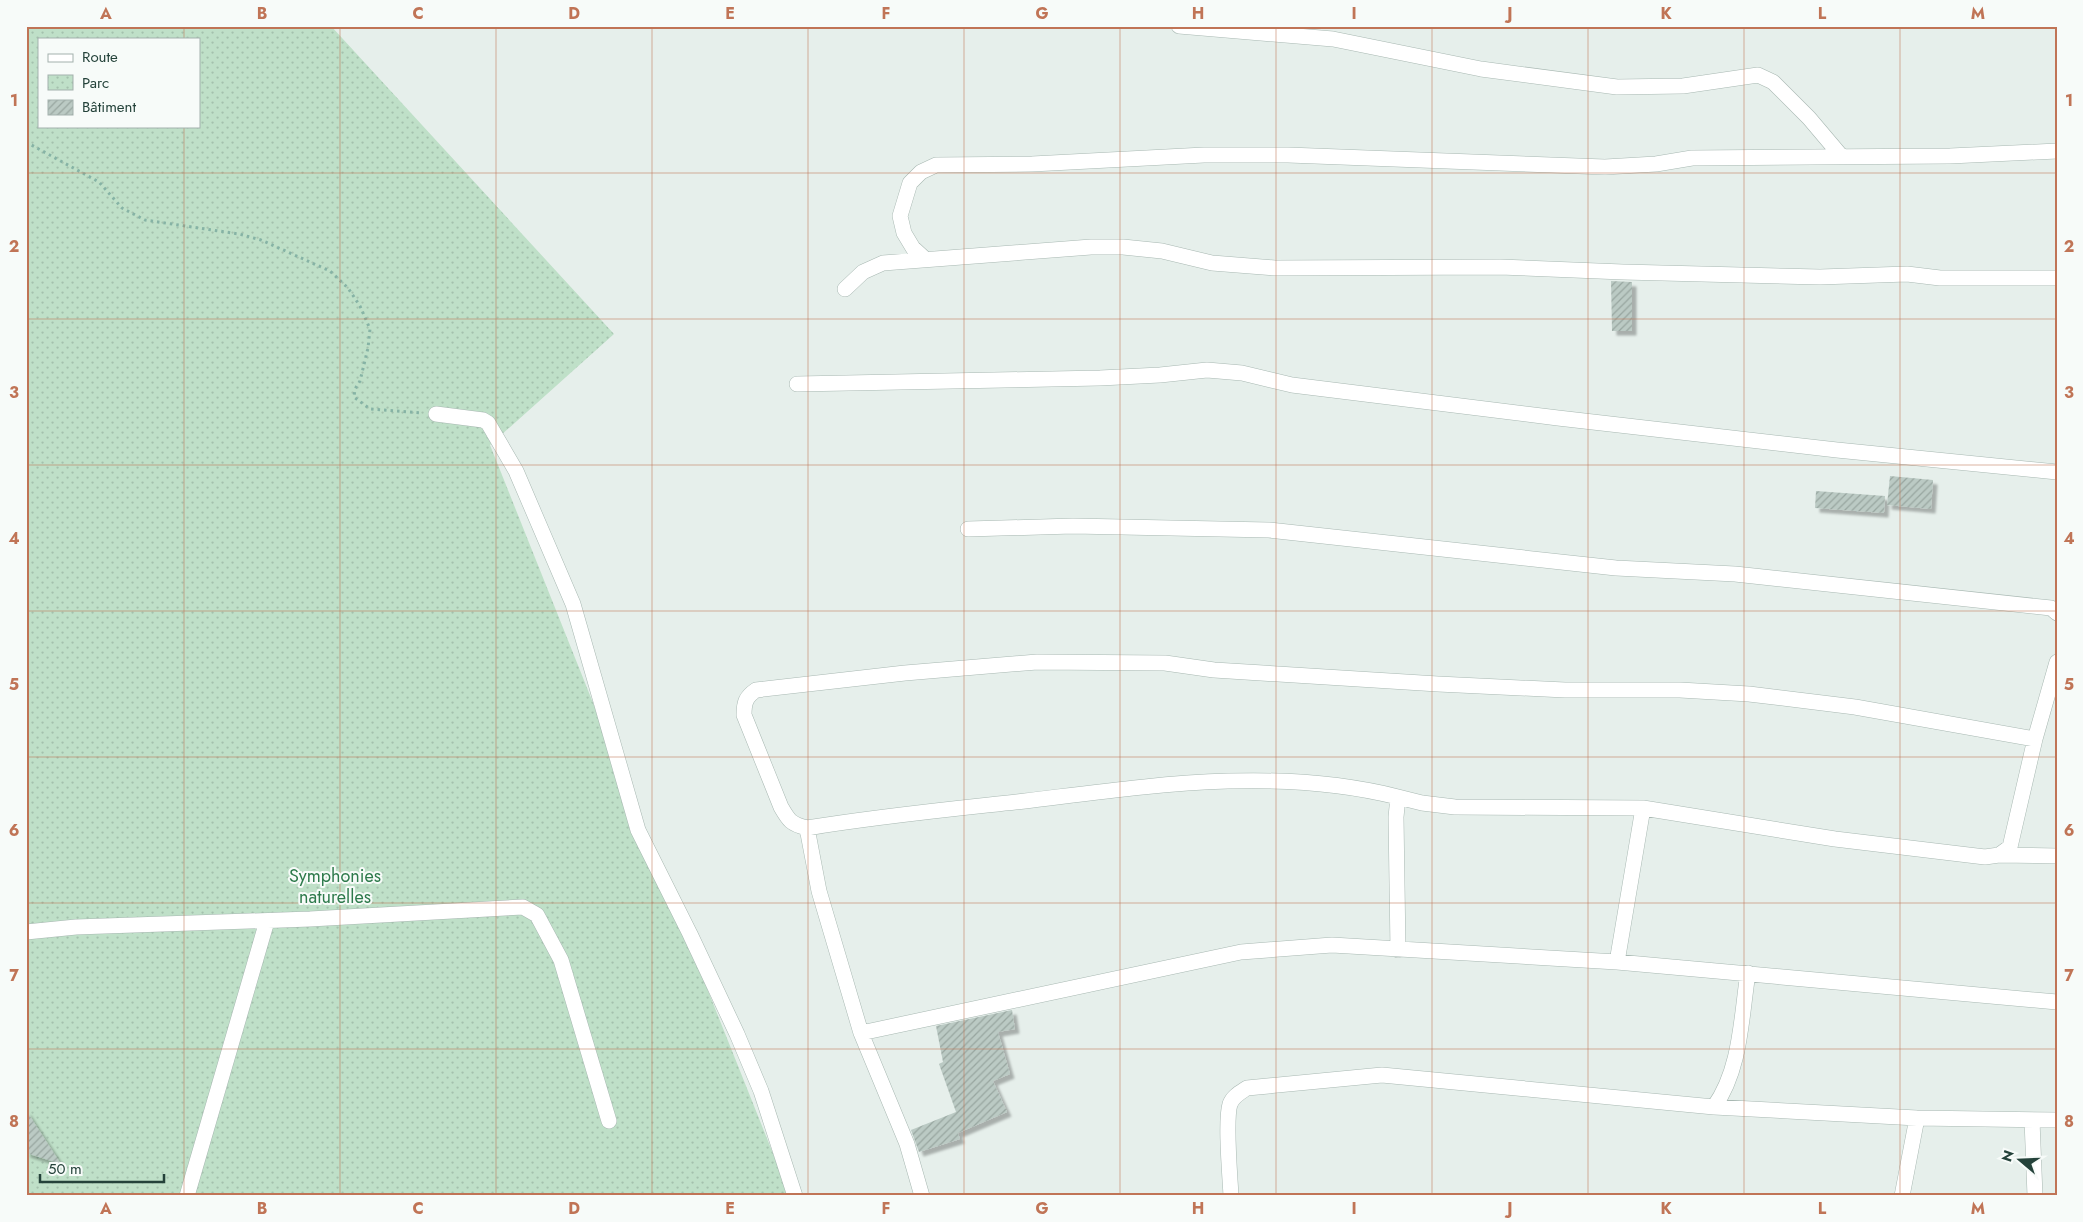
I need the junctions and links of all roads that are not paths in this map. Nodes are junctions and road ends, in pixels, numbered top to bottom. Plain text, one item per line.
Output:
1 (1179, 26) edge
2 (1205, 27) edge
3 (2057, 151) edge
4 (1842, 157) junction
5 (926, 259) junction
6 (2057, 278) edge
7 (845, 289) dead end
8 (797, 384) dead end
9 (436, 414) road end
10 (2057, 472) edge
11 (968, 529) dead end
12 (2057, 613) edge
13 (2057, 662) edge
14 (2035, 739) junction
15 (1398, 797) junction
16 (1643, 808) junction
17 (807, 828) junction
18 (2000, 855) junction
19 (2057, 856) edge
20 (267, 921) junction
21 (26, 932) edge
22 (1398, 950) junction
23 (1617, 962) junction
24 (1748, 973) junction
25 (2057, 1002) edge
26 (860, 1033) junction
27 (1714, 1107) junction
28 (1917, 1118) junction
29 (2032, 1120) junction
30 (2057, 1120) edge
31 (609, 1121) dead end
32 (187, 1196) edge
33 (795, 1196) edge
34 (922, 1196) edge
35 (1230, 1196) edge
36 (1902, 1196) edge
37 (2035, 1196) edge

1 - 2 street
2 - 4 street
3 - 4 street
4 - 5 street
5 - 6 street
5 - 7 street
8 - 10 street
9 - 33 street
11 - 12 street
13 - 14 street
14 - 17 street
14 - 18 street
15 - 16 street
15 - 17 street
15 - 22 street
16 - 18 street
16 - 23 street
17 - 26 street
18 - 19 street
20 - 21 street
20 - 31 street
20 - 32 street
22 - 23 street
22 - 26 street
23 - 24 street
24 - 25 street
24 - 27 street
26 - 34 street
27 - 28 street
27 - 35 street
28 - 29 street
28 - 36 street
29 - 30 street
29 - 37 street

